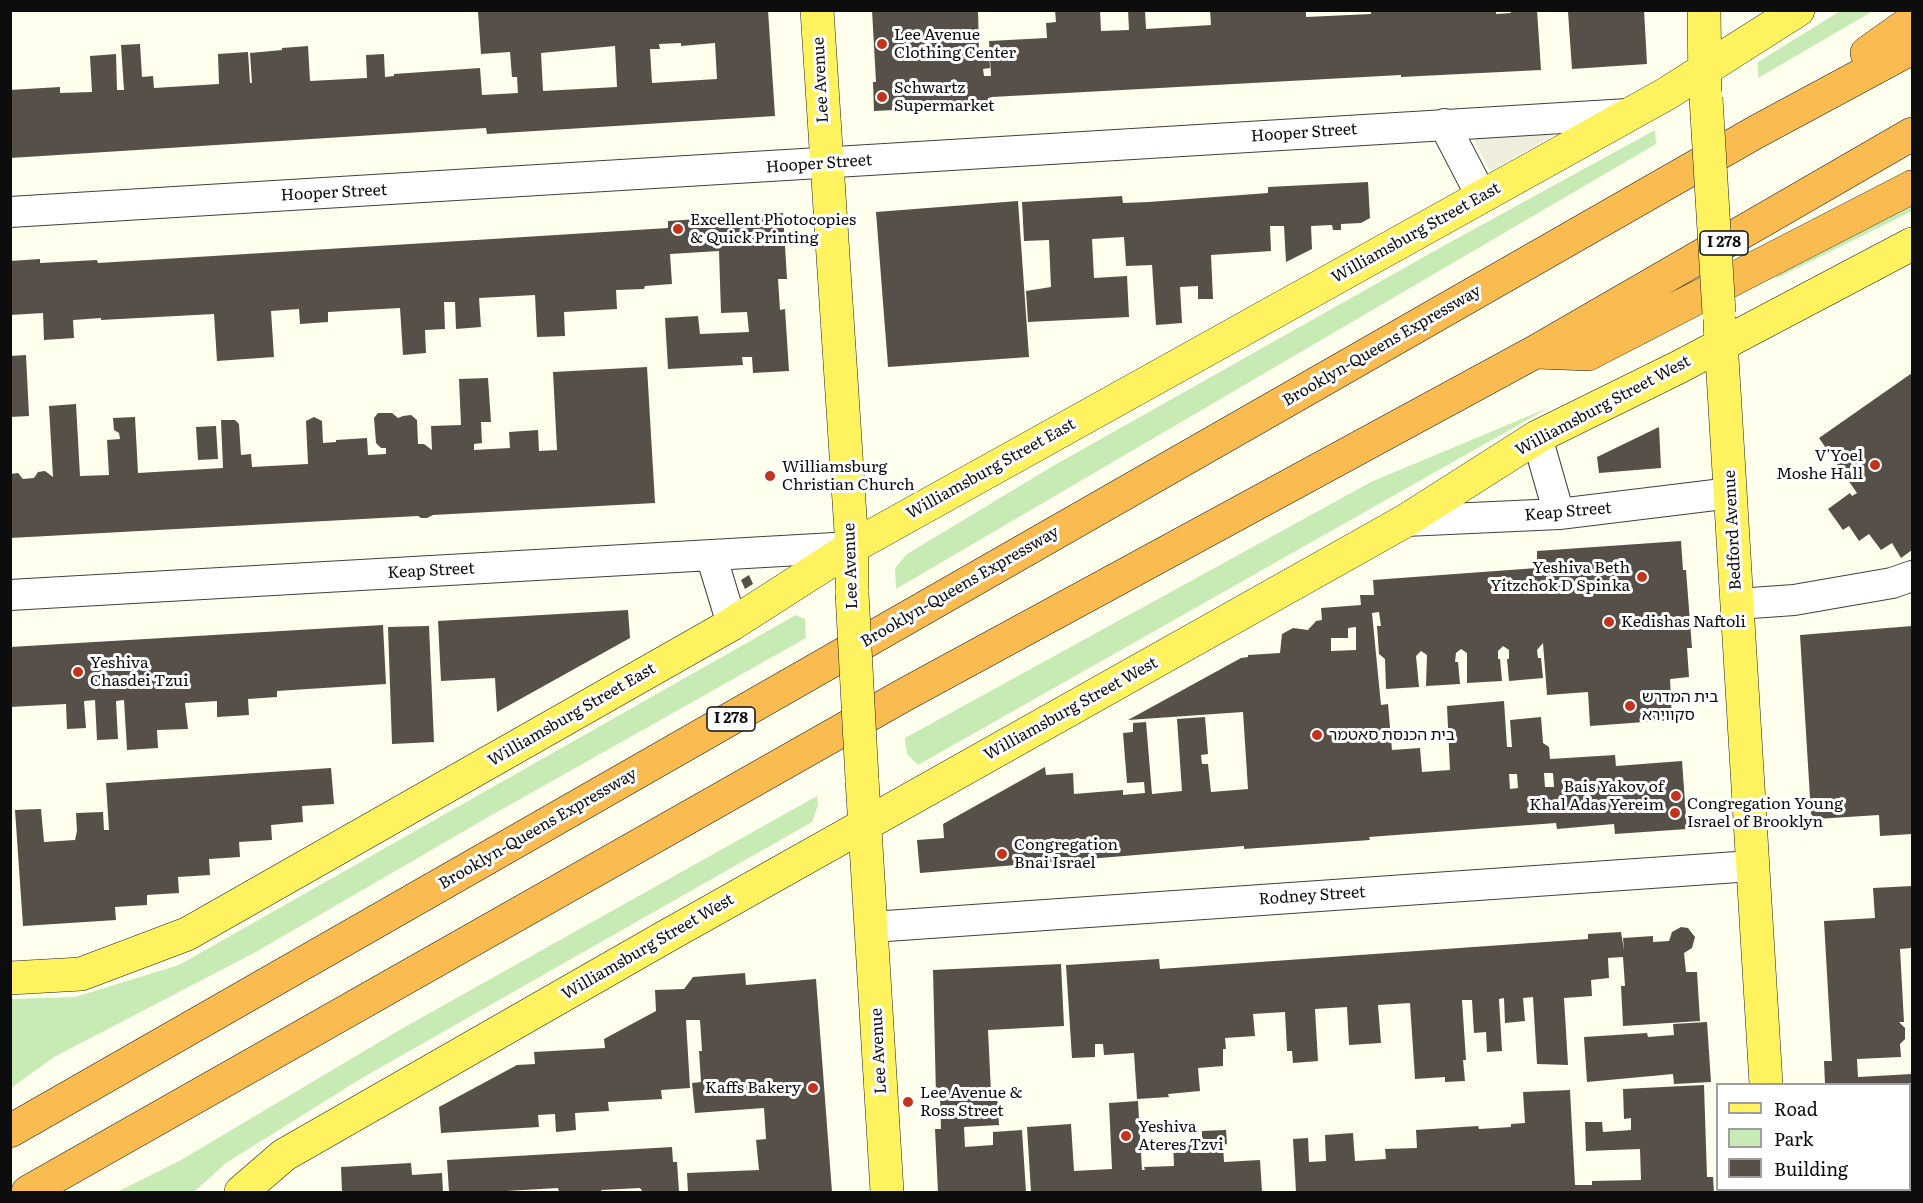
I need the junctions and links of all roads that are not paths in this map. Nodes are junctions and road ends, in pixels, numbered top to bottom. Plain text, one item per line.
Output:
1 (818, 10) edge
2 (1704, 10) edge
3 (1798, 10) edge
4 (1912, 21) edge
5 (1912, 48) edge
6 (1705, 84) junction
7 (1628, 114) junction
8 (1444, 124) junction
9 (1756, 132) junction
10 (1912, 134) edge
11 (826, 163) junction
12 (1912, 187) edge
13 (1482, 197) junction
14 (10, 212) edge
15 (1912, 244) edge
16 (1720, 328) junction
17 (1535, 352) junction
18 (1537, 437) junction
19 (1731, 493) junction
20 (1559, 514) junction
21 (1405, 521) junction
22 (852, 547) junction
23 (711, 555) junction
24 (1912, 576) edge
25 (10, 595) edge
26 (1737, 604) junction
27 (732, 624) junction
28 (866, 824) junction
29 (1752, 866) junction
30 (872, 927) junction
31 (10, 978) edge
32 (1766, 1083) edge
33 (10, 1131) edge
34 (28, 1192) edge
35 (241, 1192) edge
36 (887, 1192) edge

1 - 11 main road, Lee Avenue
2 - 6 main road, Bedford Avenue
3 - 6 main road, Williamsburg Street East
4 - 9 highway
5 - 9 highway, Brooklyn-Queens Expressway / I 278
6 - 7 main road, Williamsburg Street East
6 - 16 main road, Bedford Avenue, bridge
7 - 8 street, Hooper Street
7 - 13 main road, Williamsburg Street East
8 - 11 street, Hooper Street
8 - 13 street
9 - 33 highway, Brooklyn-Queens Expressway / I 278
10 - 17 highway, I 278
11 - 14 street, Hooper Street
11 - 22 main road, Lee Avenue
12 - 17 highway
13 - 22 main road, Williamsburg Street East
15 - 16 main road, Williamsburg Street West
16 - 18 main road, Williamsburg Street West
16 - 19 main road, Bedford Avenue
17 - 34 highway, I 278
18 - 20 street
18 - 21 main road, Williamsburg Street West
19 - 20 street, Keap Street
19 - 26 main road, Bedford Avenue
20 - 21 street, Keap Street
21 - 28 main road, Williamsburg Street West
22 - 23 street, Keap Street
22 - 27 main road, Williamsburg Street East
22 - 28 main road, Lee Avenue, bridge
23 - 25 street, Keap Street
23 - 27 street
24 - 26 street
26 - 29 main road, Bedford Avenue
27 - 31 main road, Williamsburg Street East
28 - 30 main road, Lee Avenue
28 - 35 main road, Williamsburg Street West
29 - 30 street, Rodney Street
29 - 32 main road, Bedford Avenue
30 - 36 main road, Lee Avenue

